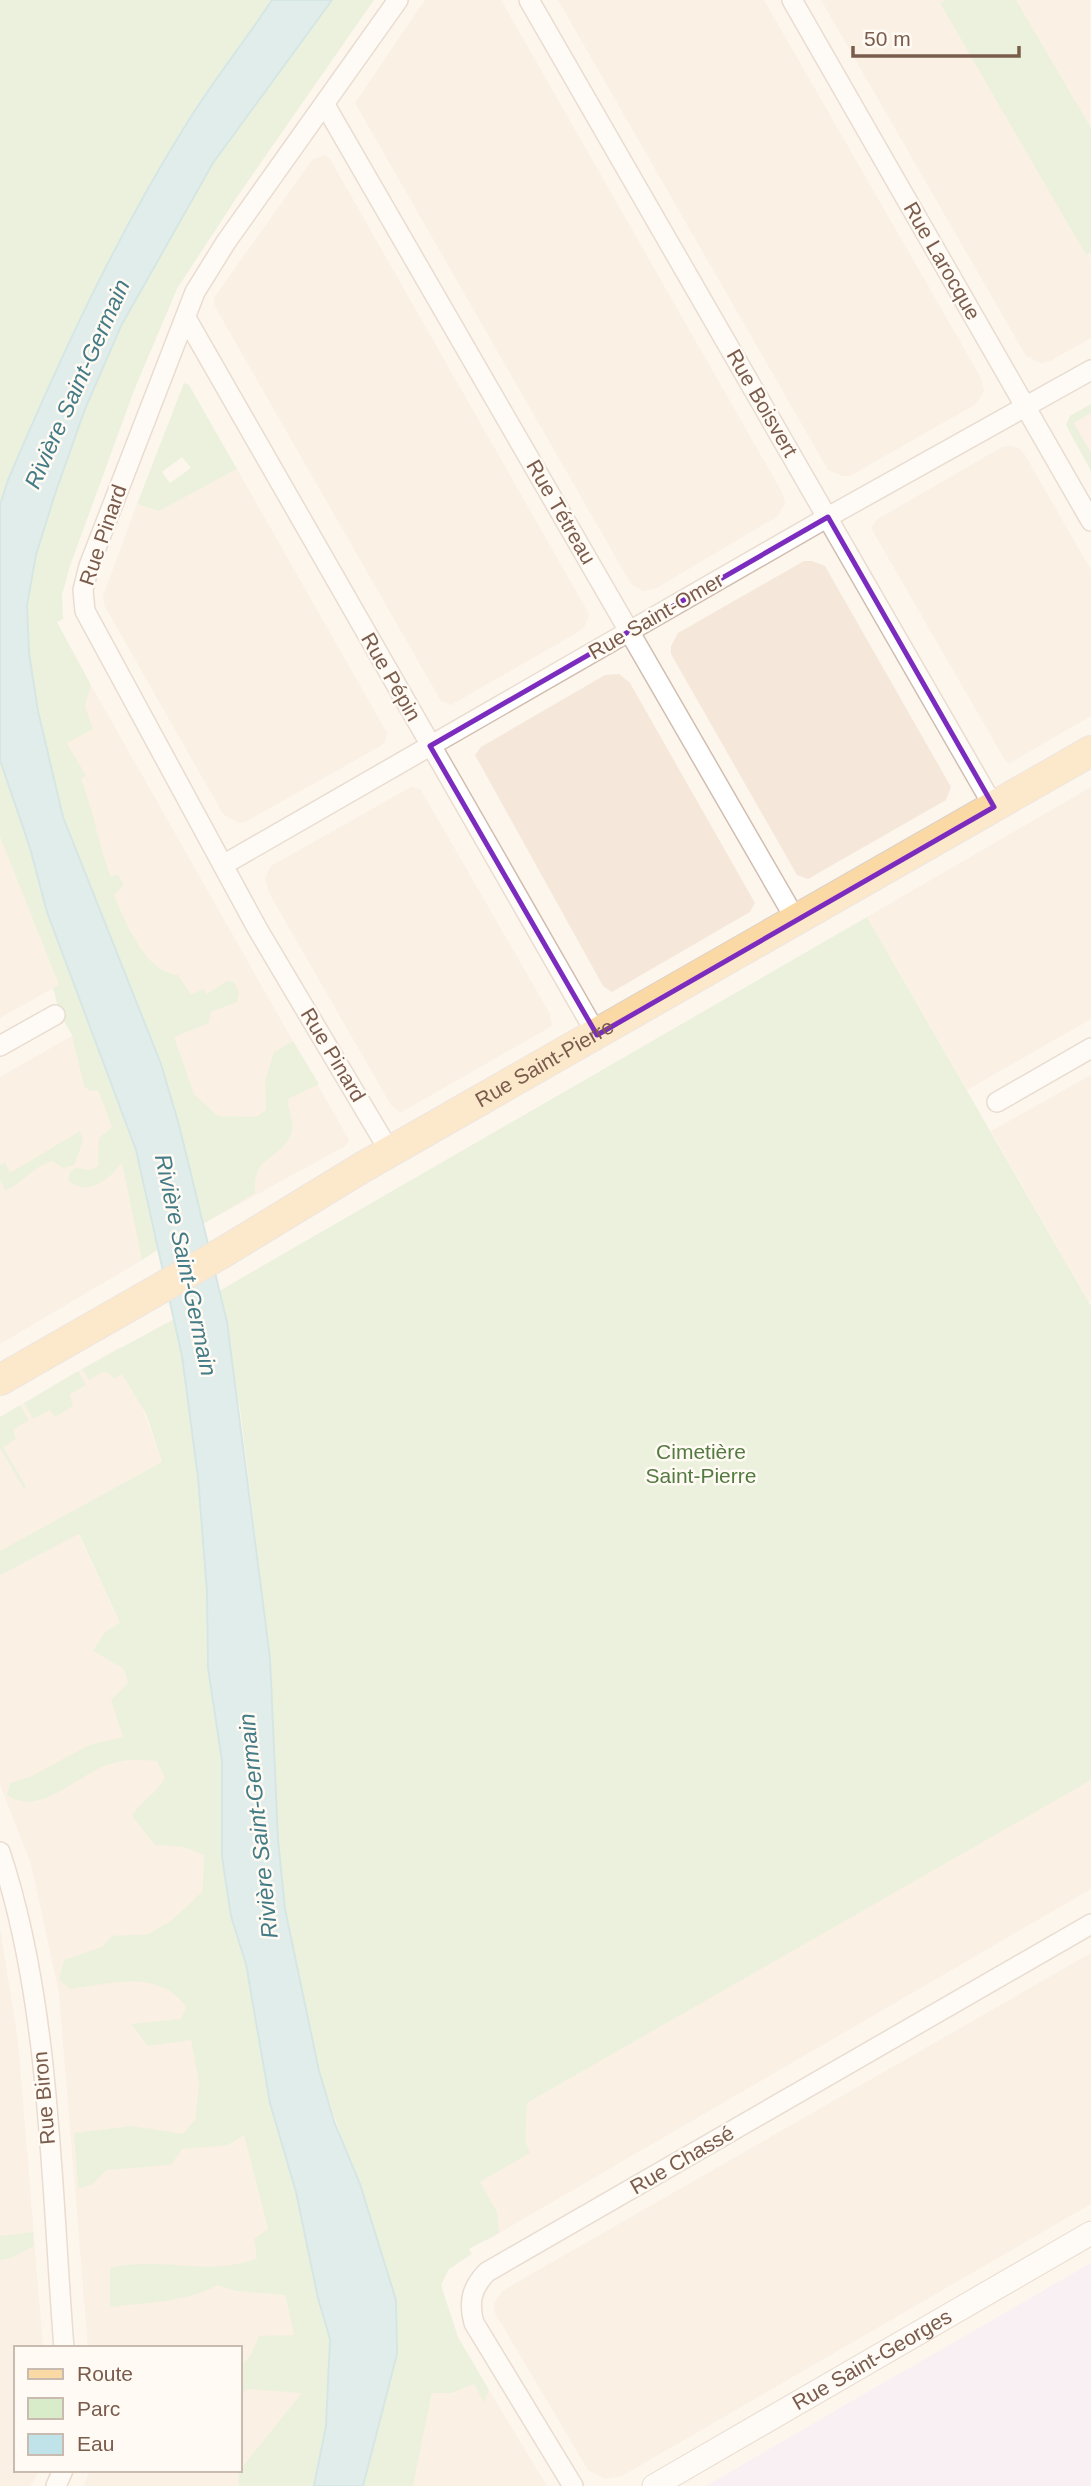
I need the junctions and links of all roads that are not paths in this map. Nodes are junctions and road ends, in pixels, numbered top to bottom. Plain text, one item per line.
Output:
1 (398, 0) edge
2 (529, 0) edge
3 (792, 0) edge
4 (326, 105) junction
5 (186, 318) junction
6 (1091, 370) edge
7 (1026, 408) junction
8 (828, 517) junction
9 (1091, 522) edge
10 (630, 632) junction
11 (430, 746) junction
12 (1091, 751) edge
13 (994, 807) junction
14 (223, 865) junction
15 (796, 920) junction
16 (55, 1015) dead end
17 (597, 1035) junction
18 (0, 1046) edge
19 (1091, 1048) edge
20 (998, 1102) dead end
21 (390, 1152) junction
22 (0, 1380) edge
23 (0, 1852) edge
24 (1091, 1924) edge
25 (1091, 2233) edge
26 (64, 2346) edge
27 (573, 2486) edge
28 (654, 2486) edge

1 - 4 street, Rue Pinard
2 - 8 street, Rue Boisvert
3 - 7 street, Rue Larocque
4 - 5 street, Rue Pinard
4 - 10 street, Rue Tétreau
5 - 11 street, Rue Pépin
5 - 14 street, Rue Pinard
6 - 7 street, Rue Saint-Omer
7 - 8 street, Rue Saint-Omer
7 - 9 street, Rue Larocque
8 - 10 street, Rue Saint-Omer
8 - 13 street, Rue Boisvert
10 - 11 street, Rue Saint-Omer
10 - 15 street, Rue Tétreau
11 - 14 street, Rue Saint-Omer
11 - 17 street, Rue Pépin
12 - 13 main road, Rue Saint-Pierre
13 - 15 main road, Rue Saint-Pierre
14 - 21 street, Rue Pinard
15 - 17 main road, Rue Saint-Pierre
16 - 18 street
17 - 21 main road, Rue Saint-Pierre
19 - 20 street
21 - 22 main road, Rue Saint-Pierre
23 - 26 street, Rue Biron
24 - 27 street, Rue Chassé
25 - 28 street, Rue Saint-Georges

